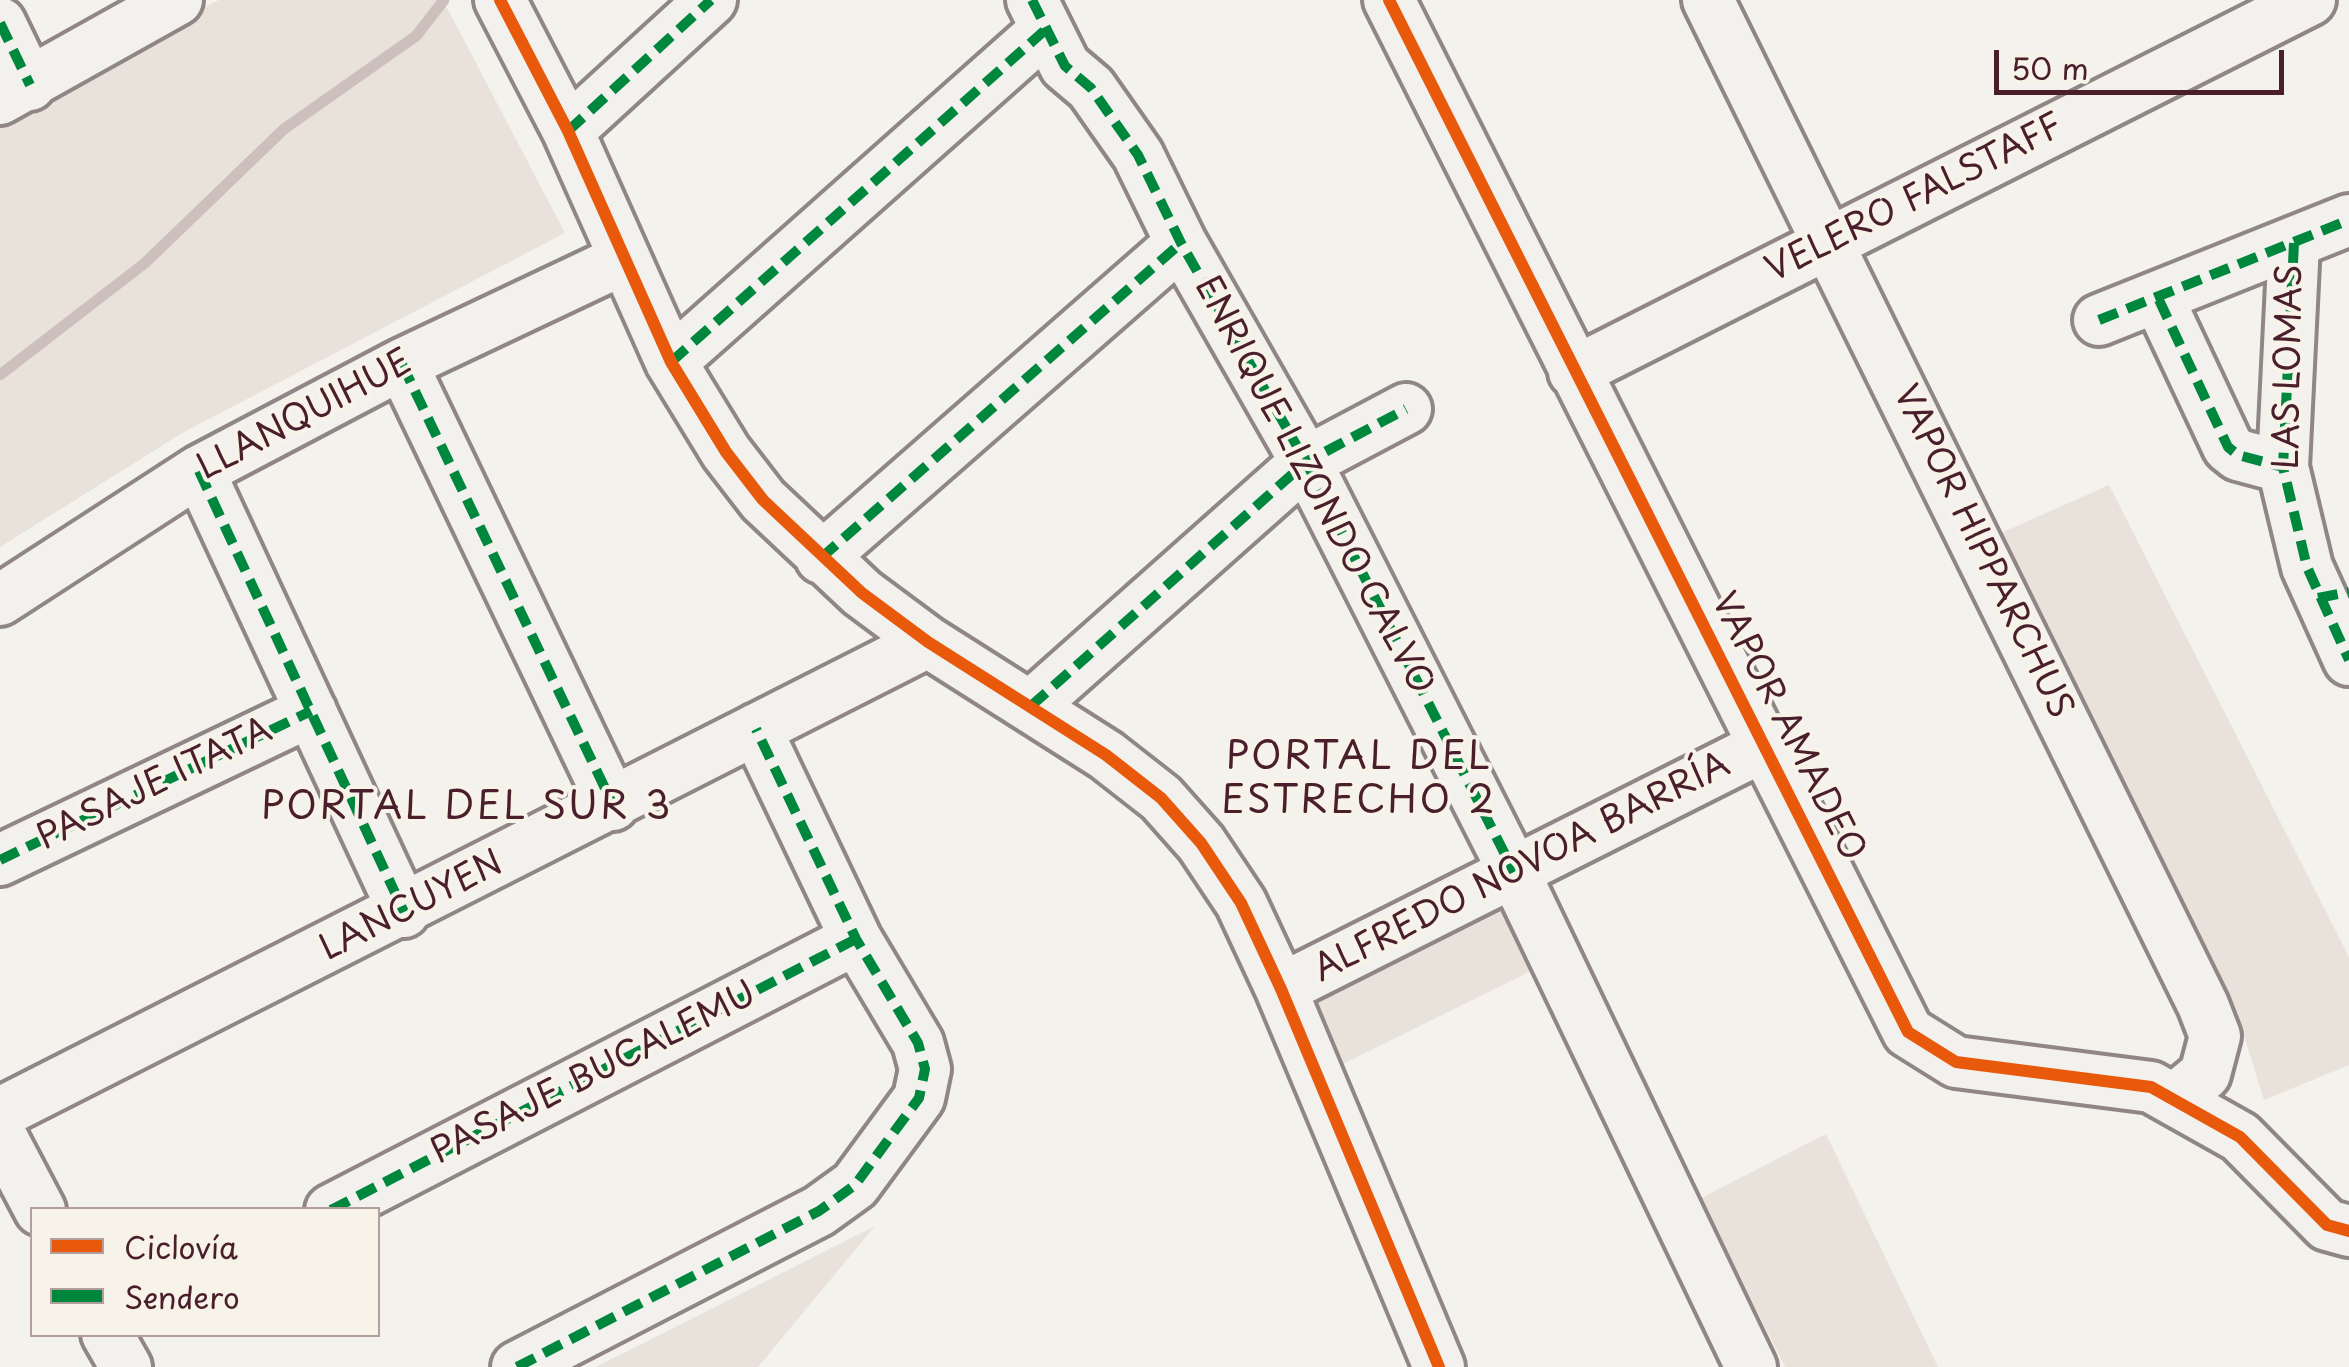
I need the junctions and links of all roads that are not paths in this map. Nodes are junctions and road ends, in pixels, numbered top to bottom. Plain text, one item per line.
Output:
1 (177, 0) edge
2 (500, 0) edge
3 (711, 0) edge
4 (1389, 0) edge
5 (1708, 0) edge
6 (2310, 0) edge
7 (1038, 16) edge
8 (0, 23) edge
9 (15, 91) edge
10 (568, 131) junction
11 (2349, 220) edge
12 (1181, 242) junction
13 (1830, 242) junction
14 (2294, 243) junction
15 (624, 259) junction
16 (2159, 300) junction
17 (2099, 320) dead end
18 (671, 362) junction
19 (402, 364) junction
20 (1574, 372) junction
21 (1406, 409) dead end
22 (1306, 462) junction
23 (2282, 467) junction
24 (199, 471) junction
25 (821, 558) junction
26 (2333, 595) edge
27 (0, 600) edge
28 (928, 642) junction
29 (2349, 660) edge
30 (1031, 706) junction
31 (310, 711) junction
32 (756, 729) junction
33 (1764, 746) junction
34 (613, 805) junction
35 (0, 860) edge
36 (1514, 872) junction
37 (404, 912) junction
38 (856, 940) junction
39 (1281, 990) junction
40 (2174, 1100) junction
41 (0, 1113) edge
42 (0, 1134) edge
43 (38, 1207) edge
44 (337, 1207) edge
45 (2349, 1231) edge
46 (110, 1337) edge
47 (126, 1367) edge
48 (517, 1367) edge
49 (1439, 1367) edge
50 (1751, 1367) edge

1 - 9 street
2 - 10 street
3 - 10 street
4 - 20 street, VAPOR AMADEO
5 - 13 street, VAPOR HIPPARCHUS
6 - 13 street, VELERO FALSTAFF
7 - 12 street, ENRIQUE LIZONDO CALVO
7 - 18 street
8 - 9 street
10 - 15 street
11 - 14 street
12 - 22 street, ENRIQUE LIZONDO CALVO
12 - 25 street
13 - 20 street, VELERO FALSTAFF
13 - 40 street, VAPOR HIPPARCHUS
14 - 16 street
14 - 23 street, LAS LOMAS
15 - 18 street
15 - 19 street, LLANQUIHUE
16 - 17 street
16 - 23 street
18 - 25 street
19 - 24 street, LLANQUIHUE
19 - 34 street
20 - 33 street, VAPOR AMADEO
21 - 22 street
22 - 30 street
22 - 36 street, ENRIQUE LIZONDO CALVO
23 - 26 street, LAS LOMAS
24 - 27 street, LLANQUIHUE
24 - 31 street
25 - 28 street
26 - 29 street, LAS LOMAS
28 - 30 street
28 - 32 street, LANCUYEN
30 - 39 street
31 - 35 street, PASAJE ITATA
31 - 37 street
32 - 34 street, LANCUYEN
32 - 38 street
33 - 36 street, ALFREDO NOVOA BARRÍA
33 - 40 street, VAPOR AMADEO
34 - 37 street, LANCUYEN
36 - 39 street, ALFREDO NOVOA BARRÍA
36 - 50 street, ENRIQUE LIZONDO CALVO
37 - 41 street, LANCUYEN
38 - 44 street, PASAJE BUCALEMU
38 - 48 street
39 - 49 street
40 - 45 street, VAPOR AMADEO
42 - 43 street
46 - 47 street

